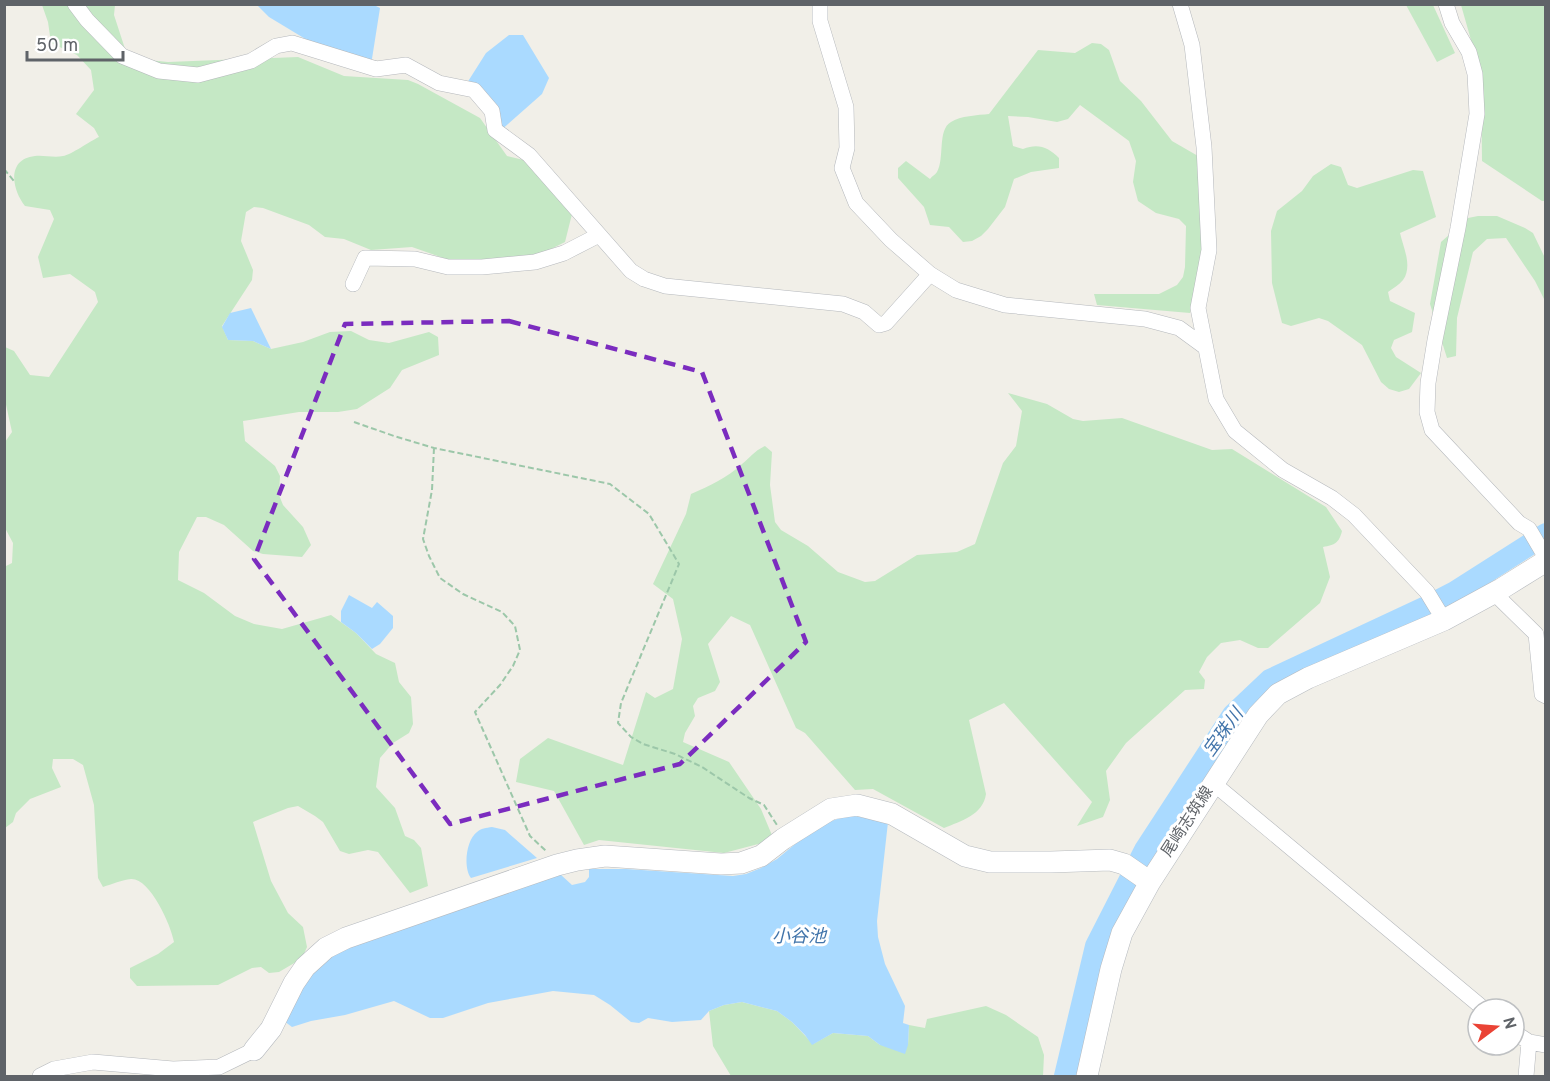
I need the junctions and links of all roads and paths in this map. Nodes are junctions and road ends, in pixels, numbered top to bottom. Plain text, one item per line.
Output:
1 (75, 4) edge
2 (820, 4) edge
3 (1180, 4) edge
4 (1446, 4) edge
5 (4, 169) edge
6 (14, 181) dead end
7 (599, 235) junction
8 (930, 274) junction
9 (353, 284) dead end
10 (1205, 347) junction
11 (354, 422) dead end
12 (434, 448) junction
13 (1543, 556) edge
14 (1494, 593) junction
15 (1442, 617) junction
16 (1545, 696) edge
17 (1213, 783) junction
18 (783, 839) junction
19 (557, 865) junction
20 (1147, 880) junction
21 (1470, 997) edge
22 (1526, 1040) edge
23 (1529, 1042) junction
24 (1545, 1044) edge
25 (254, 1050) joint
26 (39, 1077) edge
27 (1087, 1077) edge
28 (1526, 1077) edge

1 - 7 street
2 - 8 street
3 - 10 street
4 - 13 street
5 - 6 path
7 - 8 street
7 - 9 street
8 - 10 street
10 - 15 street
11 - 12 path
12 - 18 path
12 - 19 path
13 - 14 street, 尾崎志筑線
14 - 15 street, 尾崎志筑線
14 - 16 street
15 - 17 street, 尾崎志筑線
17 - 20 street, 尾崎志筑線
17 - 21 street
18 - 19 street
18 - 20 street
19 - 25 street
20 - 27 street, 尾崎志筑線
22 - 23 street
23 - 24 street
23 - 28 street
25 - 26 street

